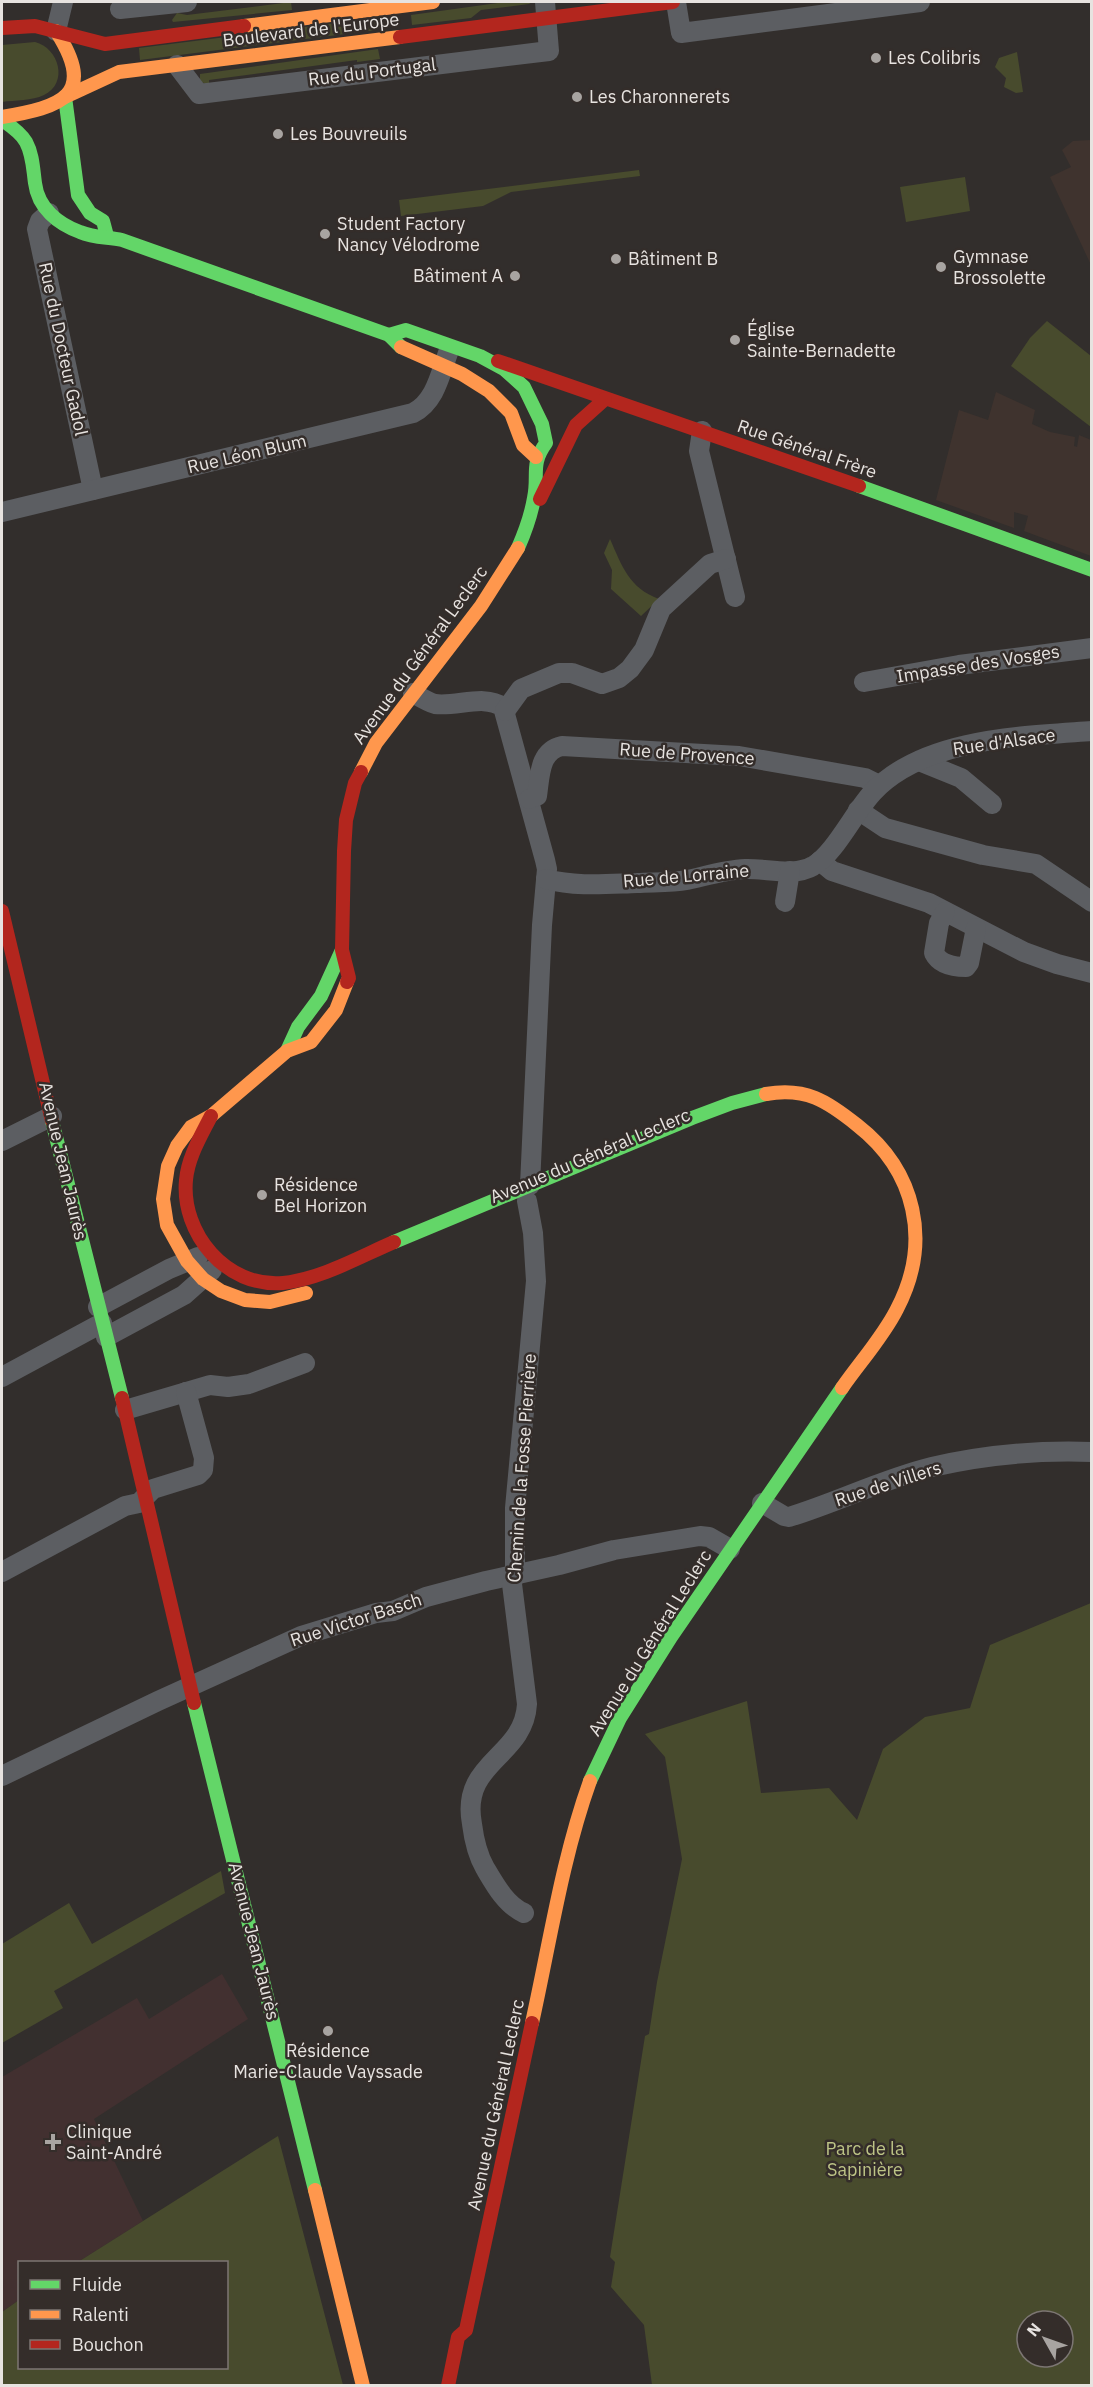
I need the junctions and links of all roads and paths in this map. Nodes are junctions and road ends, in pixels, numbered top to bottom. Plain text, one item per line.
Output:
1 (63, 2) edge
2 (187, 2) edge
3 (434, 2) edge
4 (675, 2) edge
5 (920, 2) edge
6 (163, 4) junction
7 (120, 9) dead end
8 (546, 10) edge
9 (2, 28) edge
10 (56, 32) junction
11 (151, 37) junction
12 (177, 65) junction
13 (65, 98) junction
14 (2, 119) edge
15 (65, 208) junction
16 (107, 236) junction
17 (389, 335) junction
18 (450, 345) junction
19 (480, 356) junction
20 (444, 365) junction
21 (579, 389) junction
22 (605, 399) junction
23 (532, 402) junction
24 (511, 413) junction
25 (702, 431) junction
26 (536, 457) junction
27 (93, 490) junction
28 (2, 512) edge
29 (530, 519) junction
30 (726, 559) junction
31 (1092, 570) edge
32 (735, 597) dead end
33 (1092, 648) edge
34 (864, 682) dead end
35 (413, 693) junction
36 (505, 711) junction
37 (1092, 731) edge
38 (919, 761) junction
39 (879, 785) junction
40 (528, 799) junction
41 (992, 804) dead end
42 (858, 810) junction
43 (820, 861) junction
44 (790, 871) junction
45 (546, 879) junction
46 (785, 902) dead end
47 (1092, 902) edge
48 (2, 911) edge
49 (945, 912) junction
50 (976, 928) junction
51 (342, 950) junction
52 (1092, 973) edge
53 (287, 1051) junction
54 (814, 1114) dead end
55 (843, 1114) junction
56 (52, 1116) junction
57 (211, 1116) junction
58 (2, 1141) edge
59 (589, 1176) dead end
60 (528, 1193) junction
61 (476, 1223) dead end
62 (214, 1257) junction
63 (388, 1260) dead end
64 (187, 1261) junction
65 (203, 1279) junction
66 (102, 1322) junction
67 (305, 1363) dead end
68 (2, 1377) edge
69 (186, 1392) junction
70 (125, 1410) junction
71 (1092, 1452) edge
72 (146, 1496) junction
73 (762, 1503) junction
74 (730, 1549) junction
75 (2, 1572) edge
76 (513, 1575) junction
77 (190, 1686) junction
78 (2, 1776) edge
79 (524, 1913) dead end
80 (363, 2385) edge
81 (448, 2385) edge

1 - 10 street
2 - 6 street
3 - 11 main road, Boulevard de l'Europe
4 - 5 street
4 - 8 main road, Boulevard de l'Europe
6 - 7 street
6 - 11 street
8 - 12 main road, Boulevard de l'Europe
8 - 12 street, Rue du Portugal
9 - 10 main road, Boulevard de l'Europe
10 - 11 main road, Boulevard de l'Europe
10 - 13 main road
12 - 13 main road, Boulevard de l'Europe
13 - 14 main road, Boulevard de l'Europe
13 - 15 main road
14 - 15 main road, Avenue du Général Leclerc
15 - 16 main road, Avenue du Général Leclerc
15 - 16 main road, Avenue du Général Leclerc
15 - 27 street, Rue du Docteur Gadol
16 - 17 main road, Avenue du Général Leclerc
17 - 18 main road, Avenue du Général Leclerc
17 - 20 main road, Avenue du Général Leclerc
18 - 19 main road, Avenue du Général Leclerc
18 - 20 street, Rue Léon Blum
19 - 21 main road, Rue Général Frère
19 - 23 main road, Avenue du Général Leclerc
20 - 24 main road, Avenue du Général Leclerc
20 - 27 street, Rue Léon Blum
21 - 22 main road, Rue Général Frère
21 - 23 main road
22 - 25 main road, Rue Général Frère
22 - 29 main road
23 - 24 main road
23 - 26 main road, Avenue du Général Leclerc
24 - 26 main road, Avenue du Général Leclerc
25 - 30 street
25 - 31 main road, Rue Général Frère
26 - 29 main road, Avenue du Général Leclerc
27 - 28 street, Rue Léon Blum
29 - 35 main road, Avenue du Général Leclerc
30 - 32 street
30 - 36 street
33 - 34 street, Impasse des Vosges
35 - 36 street
35 - 51 main road, Avenue du Général Leclerc
36 - 40 street
37 - 38 street, Rue d'Alsace
38 - 39 street, Rue d'Alsace
38 - 41 street, Rue d'Alsace
39 - 40 street, Rue de Provence
39 - 42 street, Rue d'Alsace
40 - 45 street
42 - 43 street, Rue d'Alsace
42 - 47 street
43 - 44 street, Rue de Lorraine
43 - 49 street
44 - 45 street, Rue de Lorraine
44 - 46 street
45 - 60 street
48 - 56 main road, Avenue Jean Jaurès
49 - 50 street
49 - 50 street
50 - 52 street
51 - 53 main road, Avenue du Général Leclerc
51 - 53 main road, Avenue du Général Leclerc
53 - 57 main road, Avenue du Général Leclerc
54 - 55 main road
55 - 60 main road, Avenue du Général Leclerc
55 - 73 main road, Avenue du Général Leclerc
56 - 58 street
56 - 66 main road, Avenue Jean Jaurès
57 - 62 main road, Avenue du Général Leclerc
57 - 64 main road, Avenue du Général Leclerc
59 - 60 main road, Avenue du Général Leclerc
60 - 61 main road, Avenue du Général Leclerc
60 - 62 main road, Avenue du Général Leclerc
60 - 76 street, Chemin de la Fosse Pierrière
62 - 64 street
62 - 65 street
63 - 65 main road, Avenue du Général Leclerc
64 - 65 main road, Avenue du Général Leclerc
64 - 66 street
65 - 66 street
66 - 68 street
66 - 70 main road, Avenue Jean Jaurès
67 - 69 street
69 - 70 street
69 - 72 street
70 - 72 main road, Avenue Jean Jaurès
71 - 73 street, Rue de Villers
72 - 75 street
72 - 77 main road, Avenue Jean Jaurès
73 - 74 main road, Avenue du Général Leclerc
74 - 76 street, Rue Victor Basch
74 - 81 main road, Avenue du Général Leclerc
76 - 77 street, Rue Victor Basch
76 - 79 street, Chemin de la Fosse Pierrière
77 - 78 street, Rue Victor Basch
77 - 80 main road, Avenue Jean Jaurès

